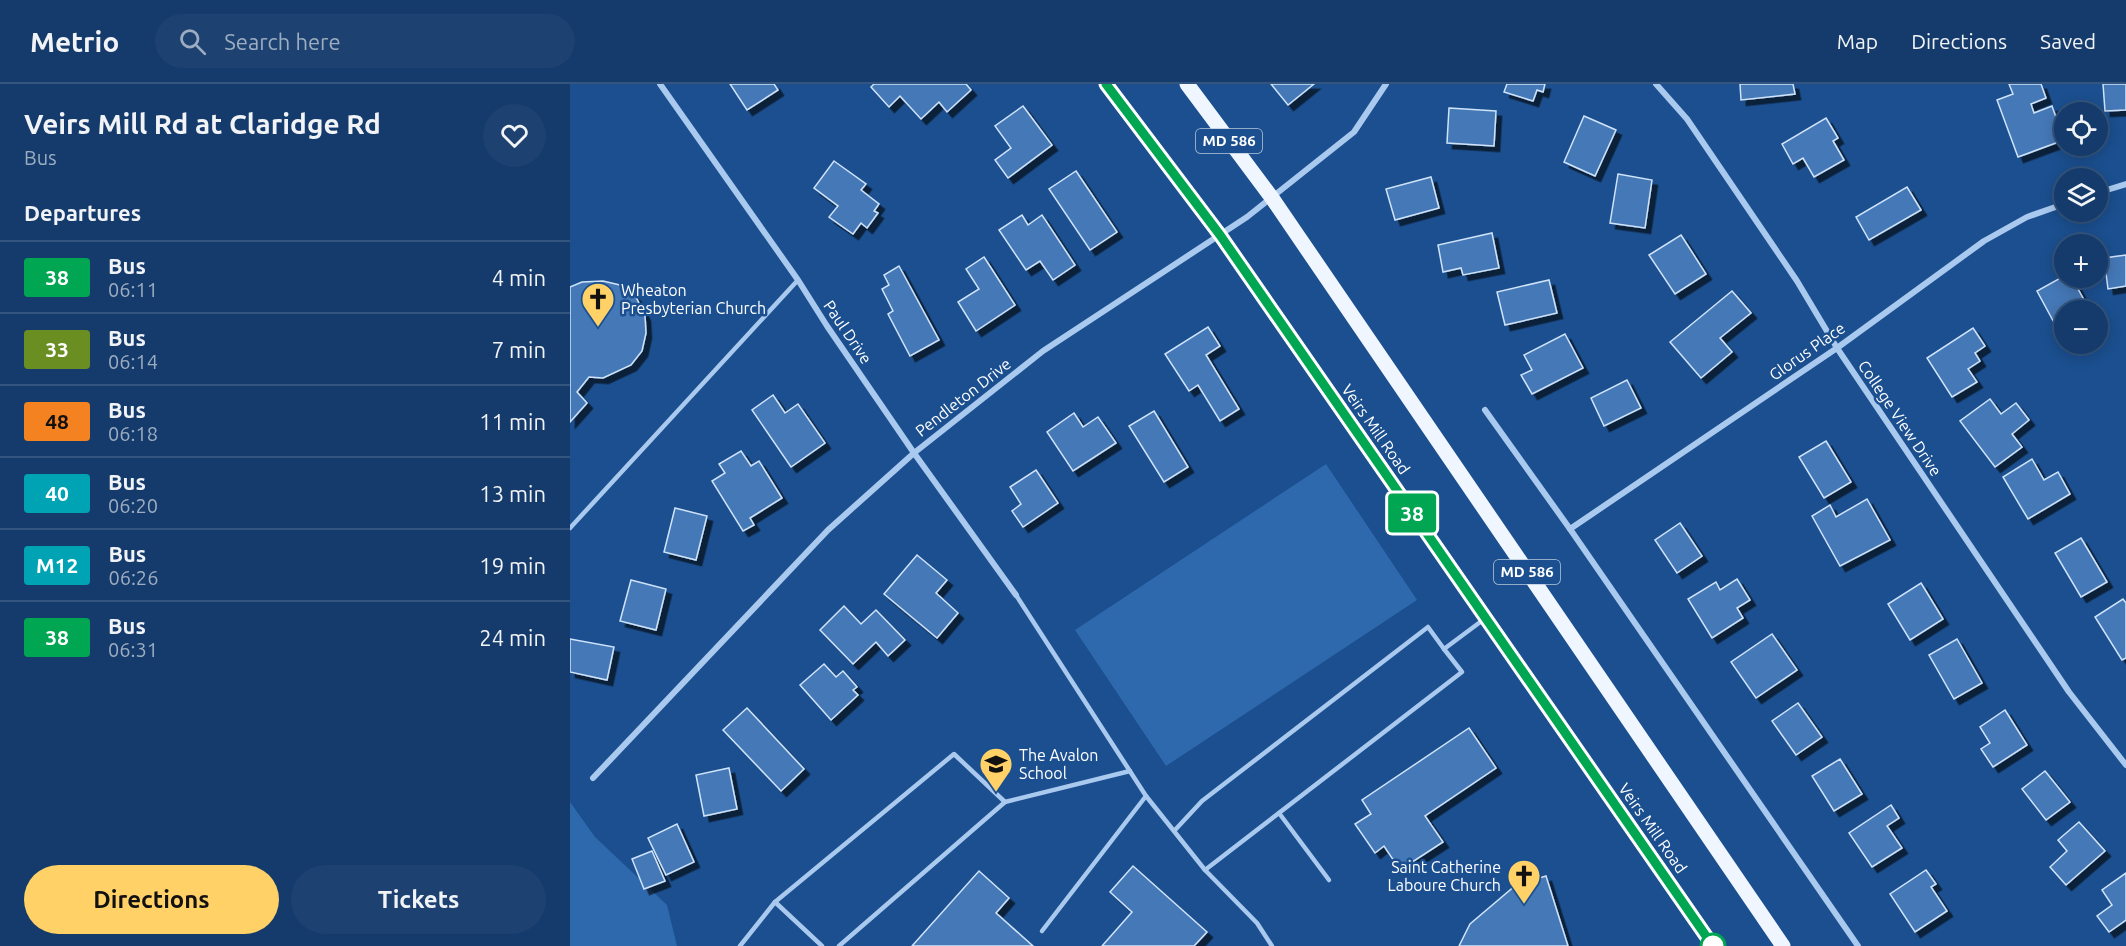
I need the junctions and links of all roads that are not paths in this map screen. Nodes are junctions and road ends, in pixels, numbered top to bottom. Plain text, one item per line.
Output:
1 (660, 84) edge
2 (1106, 84) edge
3 (1187, 84) edge
4 (1386, 84) edge
5 (1656, 84) edge
6 (2126, 184) edge
7 (2108, 190) edge
8 (1272, 198) junction
9 (2054, 208) edge
10 (1220, 235) junction
11 (798, 280) junction
12 (1837, 348) junction
13 (1485, 410) dead end
14 (914, 453) junction
15 (570, 528) edge
16 (1570, 529) junction
17 (1016, 595) joint
18 (1485, 618) junction
19 (1444, 649) junction
20 (2126, 765) edge
21 (1130, 771) junction
22 (594, 778) dead end
23 (1146, 796) junction
24 (1005, 802) junction
25 (1280, 813) junction
26 (1175, 830) junction
27 (1205, 870) junction
28 (1329, 880) dead end
29 (775, 902) junction
30 (1041, 931) dead end
31 (740, 946) edge
32 (822, 946) edge
33 (839, 946) edge
34 (1270, 946) edge
35 (1713, 946) edge
36 (1783, 946) edge
37 (1858, 946) edge

1 - 11 street, Paul Drive
2 - 10 main road, Veirs Mill Road
3 - 8 main road, MD 586
4 - 8 street, Pendleton Drive
5 - 12 street, College View Drive
6 - 7 street
8 - 10 street, Pendleton Drive
8 - 36 main road, MD 586
9 - 12 street, Glorus Place
10 - 14 street, Pendleton Drive
10 - 18 main road, Veirs Mill Road
11 - 14 street, Paul Drive
11 - 15 lane
12 - 16 street, Glorus Place
12 - 20 street, College View Drive
13 - 16 street
14 - 17 street, Paul Drive
14 - 22 street, Pendleton Drive
16 - 37 street
17 - 21 lane
18 - 19 lane
18 - 35 main road, Veirs Mill Road
19 - 25 lane
19 - 26 lane
21 - 23 lane
21 - 24 lane
23 - 26 lane
23 - 30 lane
24 - 29 lane
24 - 33 lane
25 - 27 lane
25 - 28 lane
26 - 27 lane
27 - 34 lane
29 - 31 lane
29 - 32 lane

